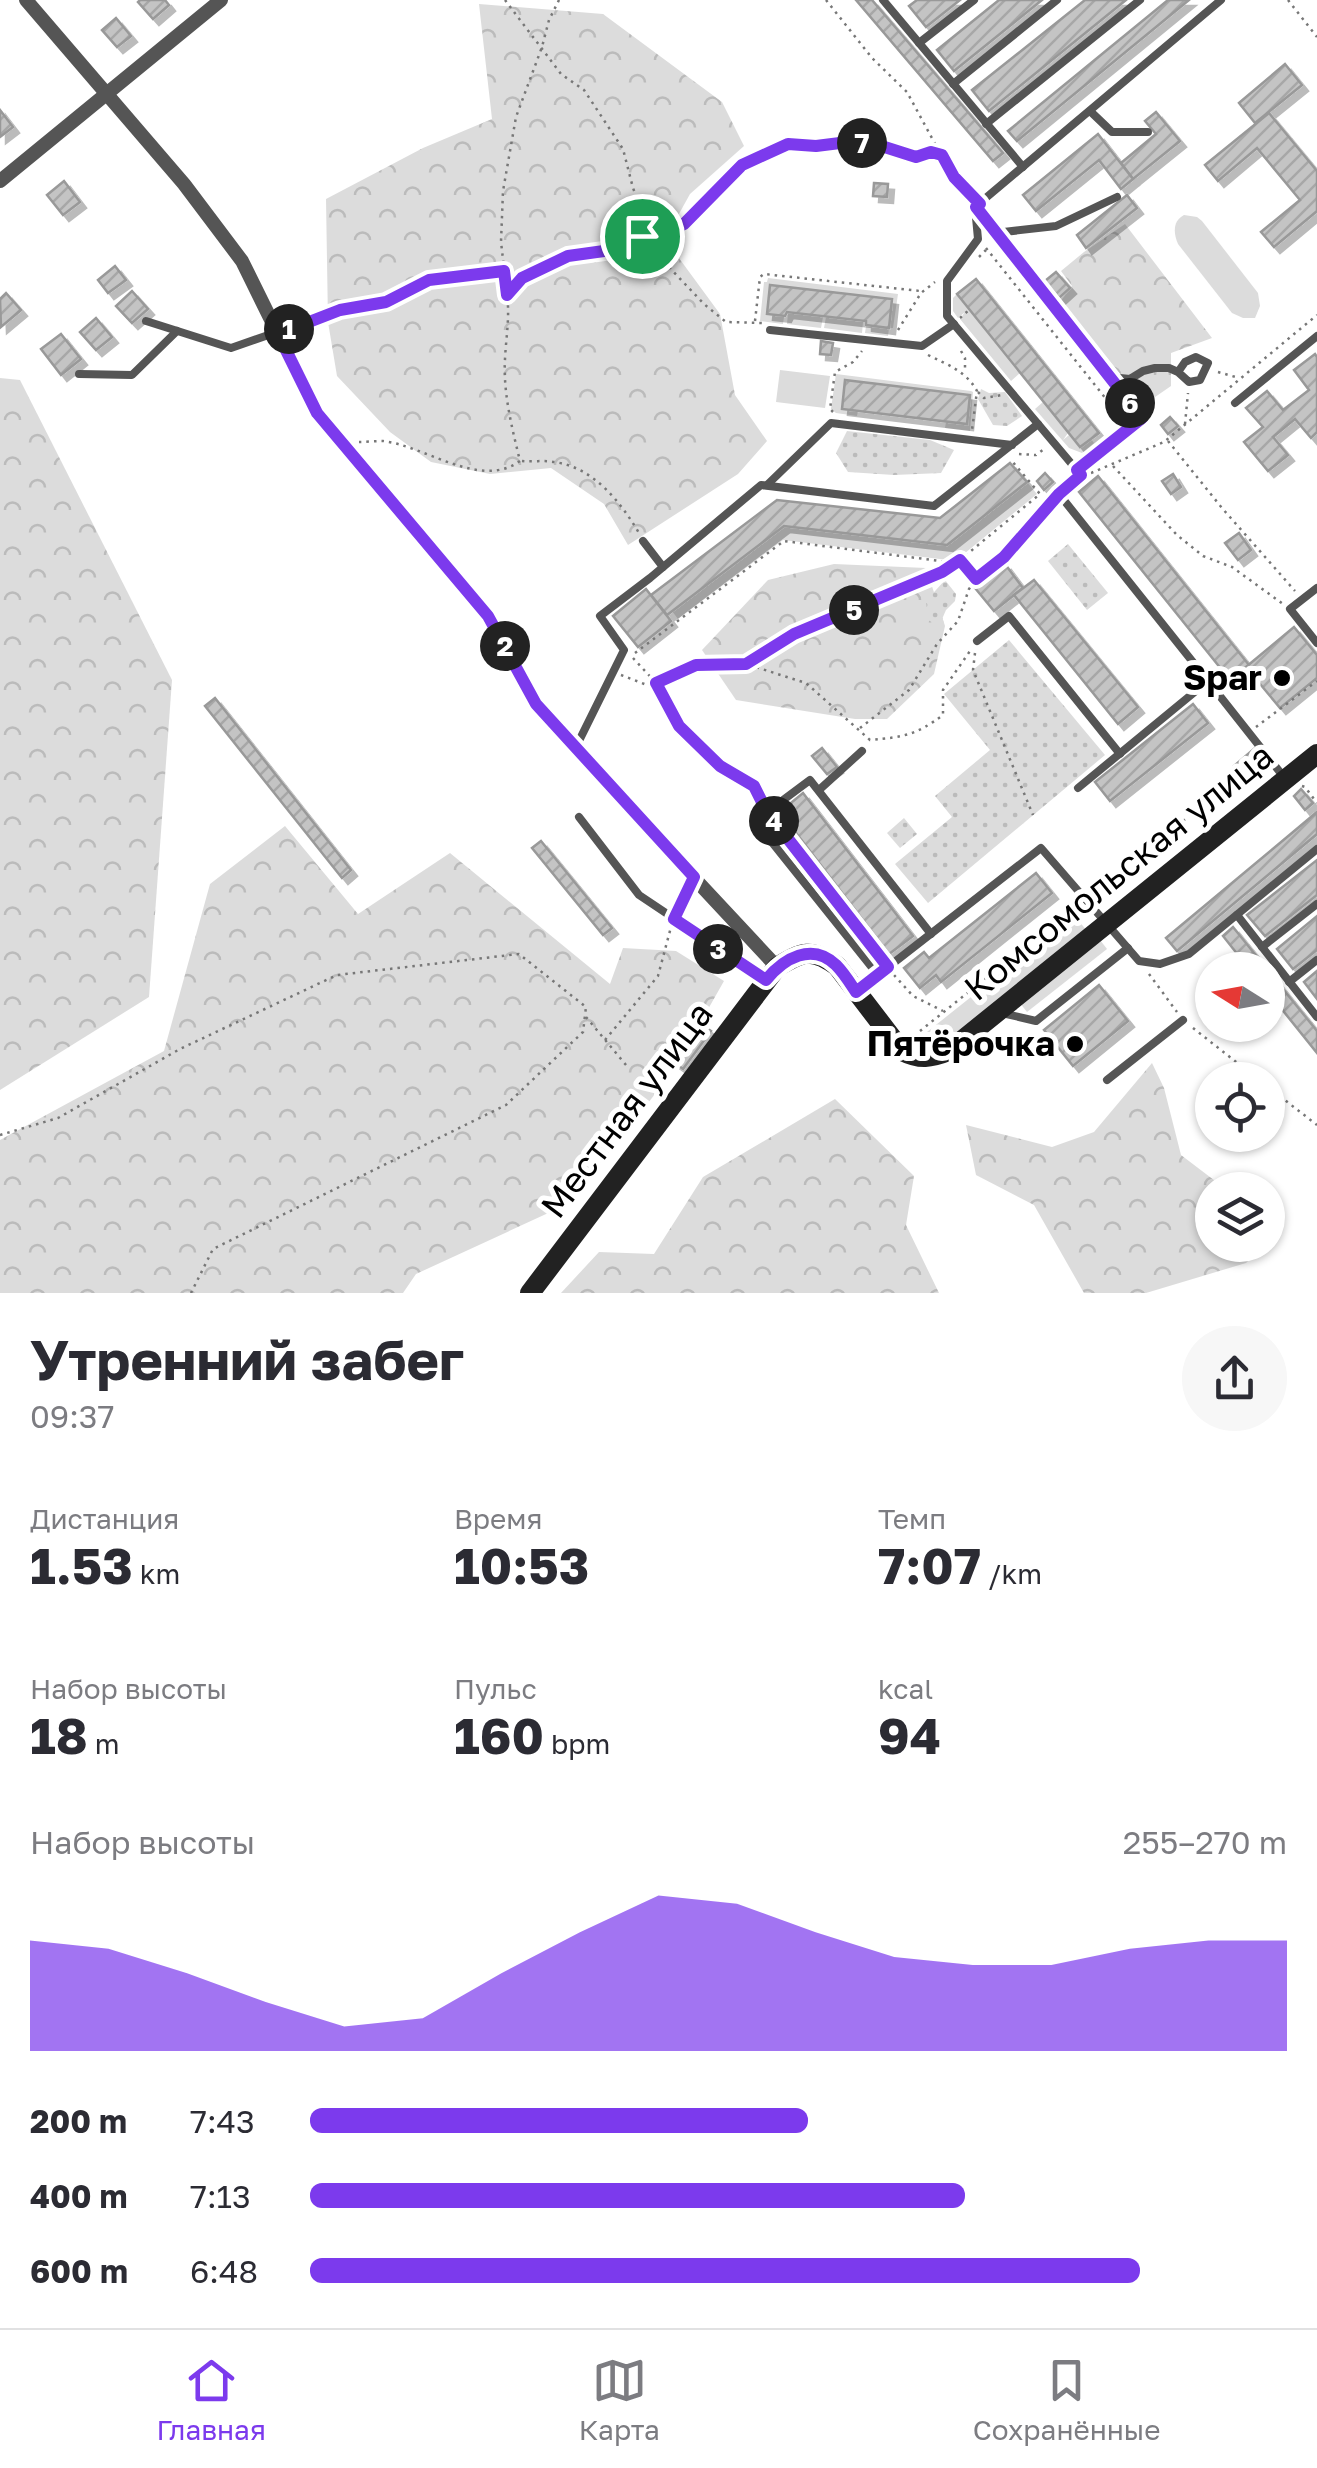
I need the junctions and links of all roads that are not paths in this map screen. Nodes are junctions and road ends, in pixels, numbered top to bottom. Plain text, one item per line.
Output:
1 (26, 0) edge
2 (221, 0) edge
3 (974, 0) edge
4 (1057, 0) edge
5 (1140, 0) edge
6 (1221, 0) edge
7 (888, 2) edge
8 (920, 44) junction
9 (954, 84) junction
10 (108, 94) junction
11 (1090, 111) junction
12 (986, 124) junction
13 (1148, 132) dead end
14 (1023, 167) junction
15 (0, 181) edge
16 (1118, 197) dead end
17 (978, 205) junction
18 (996, 232) junction
19 (146, 321) dead end
20 (954, 324) junction
21 (766, 326) road end
22 (177, 330) junction
23 (277, 333) junction
24 (1317, 336) edge
25 (1178, 372) junction
26 (79, 374) dead end
27 (1110, 377) junction
28 (1235, 403) dead end
29 (1038, 424) junction
30 (1009, 451) junction
31 (1077, 470) junction
32 (766, 485) junction
33 (644, 541) road end
34 (663, 567) junction
35 (1317, 588) edge
36 (977, 642) road end
37 (1317, 643) edge
38 (1208, 681) junction
39 (575, 748) junction
40 (862, 752) dead end
41 (1120, 754) junction
42 (1317, 754) edge
43 (1295, 783) junction
44 (1078, 788) dead end
45 (819, 790) junction
46 (579, 817) dead end
47 (1317, 850) edge
48 (1317, 904) edge
49 (1236, 915) junction
50 (1107, 924) junction
51 (931, 934) junction
52 (1262, 947) junction
53 (1128, 948) junction
54 (1317, 960) edge
55 (772, 974) junction
56 (878, 975) junction
57 (1289, 982) junction
58 (856, 992) junction
59 (998, 1012) junction
60 (1316, 1015) edge
61 (1183, 1020) road end
62 (1107, 1080) dead end
63 (530, 1293) edge

1 - 10 street
2 - 10 street
3 - 8 lane
4 - 9 lane
5 - 12 lane
6 - 11 lane
7 - 8 lane
8 - 9 lane
9 - 12 lane
10 - 15 street
10 - 23 street
11 - 13 lane
11 - 14 lane
12 - 14 lane
14 - 17 lane
16 - 18 lane
17 - 18 lane
17 - 20 lane
18 - 27 lane
19 - 22 lane
20 - 21 lane
20 - 29 lane
22 - 23 lane
22 - 26 lane
23 - 39 street
24 - 28 lane
25 - 25 lane
25 - 27 lane
27 - 31 lane
29 - 30 lane
29 - 31 lane
30 - 32 lane
30 - 32 lane
31 - 38 lane
32 - 34 lane
33 - 34 lane
34 - 39 lane
35 - 37 lane
36 - 41 lane
38 - 41 lane
38 - 43 lane
39 - 55 street
40 - 45 lane
41 - 44 lane
42 - 43 main road, Комсомольская улица
43 - 50 main road, Комсомольская улица
45 - 51 lane
45 - 56 lane
46 - 55 lane
47 - 49 lane
48 - 52 lane
49 - 52 lane
49 - 53 lane
50 - 51 lane
50 - 53 lane
50 - 59 main road, Комсомольская улица
51 - 56 lane
52 - 57 lane
53 - 59 lane
54 - 57 lane
55 - 58 main road, Комсомольская улица
55 - 63 main road, Местная улица
56 - 58 lane
57 - 60 lane
58 - 59 main road, Комсомольская улица
61 - 62 lane

